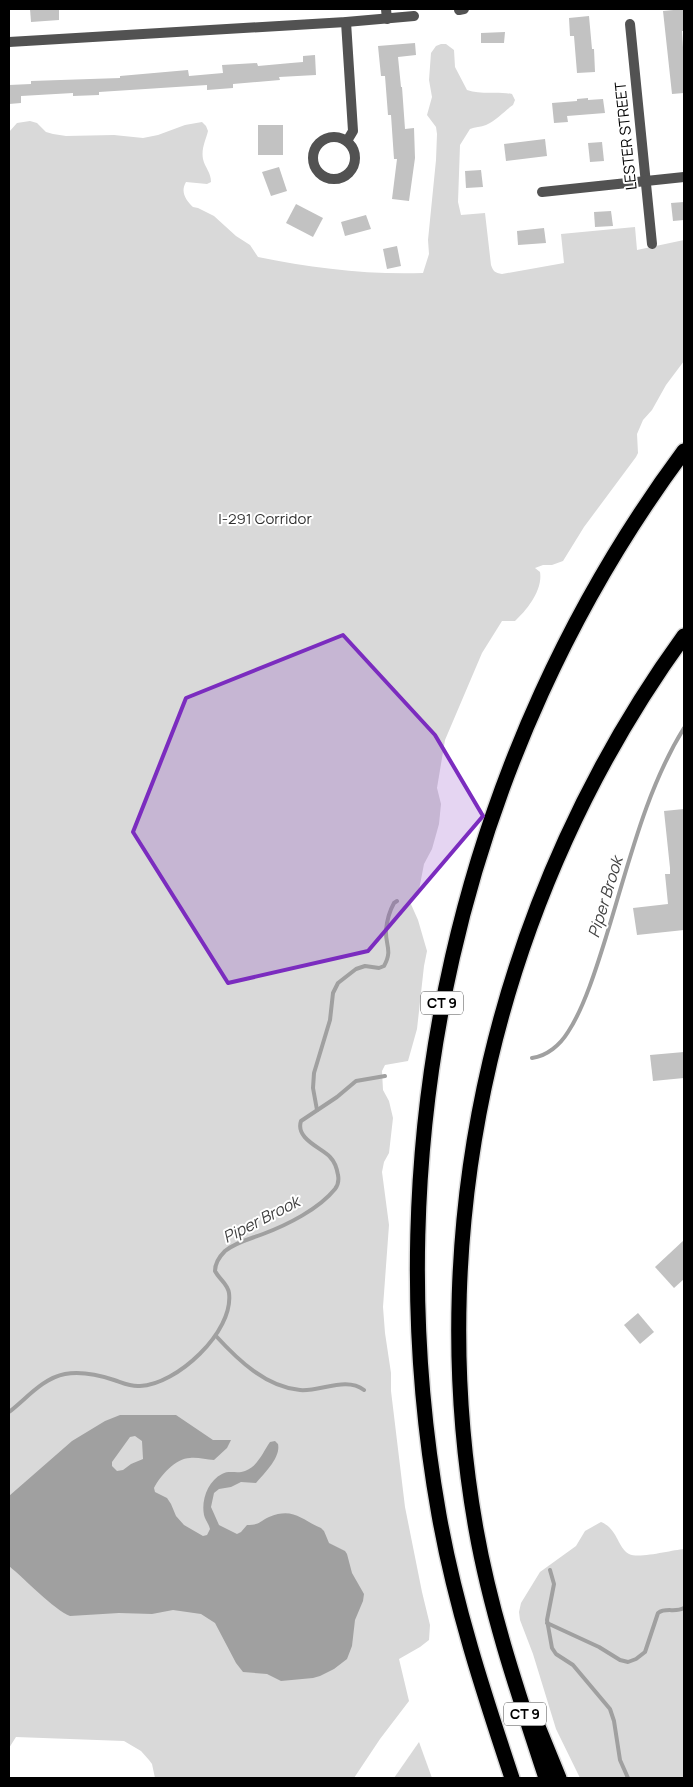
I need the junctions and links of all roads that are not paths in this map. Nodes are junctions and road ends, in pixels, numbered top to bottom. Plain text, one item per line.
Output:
1 (386, 14) edge
2 (414, 16) dead end
3 (346, 22) junction
4 (630, 24) dead end
5 (9, 42) edge
6 (347, 141) junction
7 (684, 177) edge
8 (645, 180) junction
9 (542, 192) dead end
10 (652, 244) dead end
11 (684, 451) edge
12 (684, 636) edge
13 (519, 1696) junction
14 (512, 1778) edge
15 (546, 1778) edge
16 (559, 1778) edge

1 - 2 street
1 - 3 street
3 - 5 street
3 - 6 street
4 - 8 street, LESTER STREET
6 - 6 street
7 - 8 street
8 - 9 street
8 - 10 street, LESTER STREET
11 - 14 highway, CT 9
12 - 13 highway, CT 9
13 - 15 highway, CT 9
13 - 16 highway

